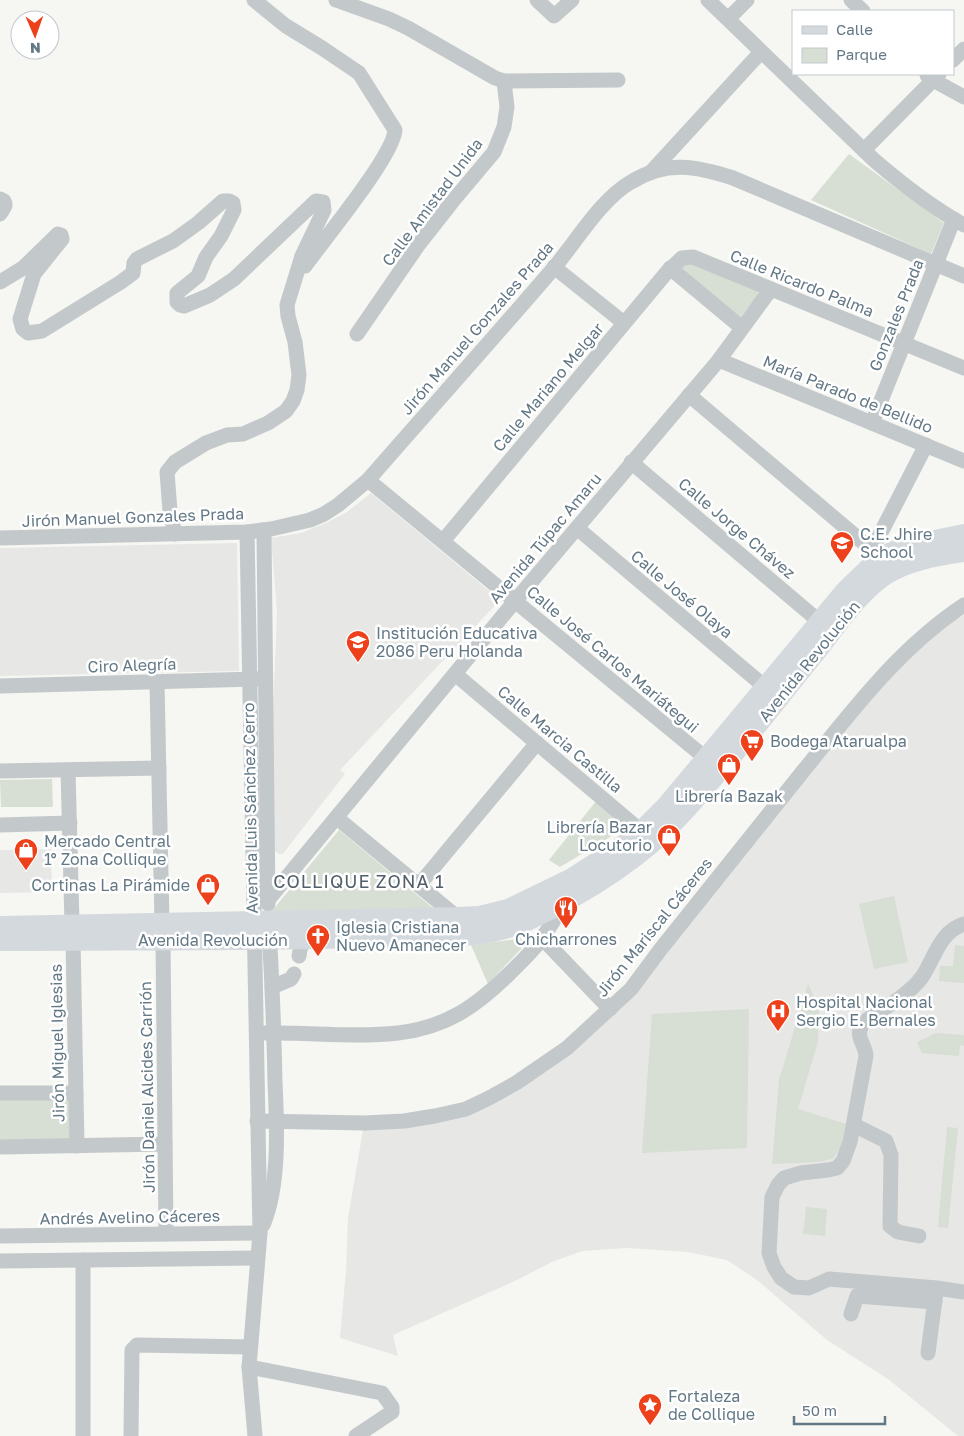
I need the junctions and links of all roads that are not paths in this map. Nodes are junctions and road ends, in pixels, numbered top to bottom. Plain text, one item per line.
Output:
1 (254, 0) edge
2 (336, 0) edge
3 (538, 0) edge
4 (572, 0) edge
5 (708, 0) edge
6 (747, 0) edge
7 (728, 19) junction
8 (964, 50) edge
9 (761, 52) junction
10 (954, 59) edge
11 (933, 76) edge
12 (618, 80) dead end
13 (504, 81) junction
14 (964, 98) edge
15 (864, 150) junction
16 (650, 174) junction
17 (0, 199) edge
18 (0, 214) edge
19 (959, 222) edge
20 (682, 258) joint
21 (935, 264) junction
22 (554, 267) junction
23 (670, 268) junction
24 (964, 276) edge
25 (295, 279) junction
26 (0, 282) edge
27 (771, 289) junction
28 (624, 323) junction
29 (742, 328) junction
30 (357, 334) dead end
31 (904, 344) junction
32 (719, 360) junction
33 (964, 368) edge
34 (688, 395) junction
35 (872, 423) junction
36 (926, 445) junction
37 (964, 461) edge
38 (631, 462) junction
39 (368, 480) junction
40 (577, 528) junction
41 (264, 530) junction
42 (247, 532) junction
43 (175, 534) junction
44 (964, 534) edge
45 (0, 538) edge
46 (443, 541) junction
47 (964, 552) edge
48 (874, 556) junction
49 (515, 601) junction
50 (964, 605) edge
51 (820, 622) junction
52 (455, 674) junction
53 (249, 679) junction
54 (266, 679) junction
55 (156, 682) junction
56 (0, 686) edge
57 (765, 687) junction
58 (538, 743) junction
59 (712, 764) junction
60 (158, 768) junction
61 (68, 770) junction
62 (0, 771) edge
63 (337, 818) junction
64 (70, 823) junction
65 (0, 825) edge
66 (641, 831) junction
67 (419, 885) junction
68 (268, 900) junction
69 (565, 902) junction
70 (457, 917) junction
71 (964, 924) edge
72 (0, 926) edge
73 (262, 930) junction
74 (72, 932) junction
75 (162, 932) junction
76 (542, 938) junction
77 (0, 941) edge
78 (294, 974) dead end
79 (272, 987) junction
80 (610, 1010) junction
81 (274, 1032) junction
82 (256, 1033) junction
83 (76, 1093) junction
84 (0, 1094) edge
85 (277, 1121) junction
86 (257, 1122) junction
87 (854, 1125) junction
88 (165, 1144) junction
89 (77, 1146) junction
90 (0, 1147) edge
91 (260, 1233) junction
92 (166, 1234) junction
93 (0, 1236) edge
94 (919, 1236) dead end
95 (257, 1258) junction
96 (83, 1260) junction
97 (0, 1261) edge
98 (964, 1292) edge
99 (936, 1295) junction
100 (851, 1314) dead end
101 (250, 1348) junction
102 (928, 1353) dead end
103 (249, 1367) junction
104 (83, 1436) edge
105 (131, 1436) edge
106 (255, 1436) edge
107 (356, 1436) edge

1 - 25 street
2 - 13 street
3 - 4 street
5 - 7 street
6 - 7 street
7 - 9 street
8 - 10 street
9 - 15 street
9 - 16 street
11 - 14 street
11 - 15 street
12 - 13 street
13 - 30 street, Calle Amistad Unida
15 - 19 street
16 - 21 street, Jirón Manuel Gonzales Prada
16 - 22 street, Jirón Manuel Gonzales Prada
17 - 18 street
19 - 21 street, Gonzales Prada
20 - 23 street, Calle Mariano Melgar
20 - 27 street, Calle Ricardo Palma
21 - 24 street, Jirón Manuel Gonzales Prada
21 - 31 street, Gonzales Prada
22 - 28 street
22 - 39 street, Jirón Manuel Gonzales Prada
23 - 28 street, Calle Mariano Melgar
23 - 29 street
25 - 26 street
25 - 43 street
27 - 29 street, Avenida Túpac Amaru
27 - 31 street, Calle Ricardo Palma
28 - 46 street, Calle Mariano Melgar
29 - 32 street, Avenida Túpac Amaru
31 - 33 street, Calle Ricardo Palma
31 - 35 street, Gonzales Prada
32 - 34 street, Avenida Túpac Amaru
32 - 35 street, María Parado de Bellido
34 - 38 street, Avenida Túpac Amaru
34 - 48 street
35 - 36 street, María Parado de Bellido
36 - 37 street, María Parado de Bellido
36 - 48 street
38 - 40 street, Avenida Túpac Amaru
38 - 51 street, Calle Jorge Chávez
39 - 41 street, Jirón Manuel Gonzales Prada
39 - 46 street, Calle José Carlos Mariátegui
40 - 49 street, Avenida Túpac Amaru
40 - 57 street, Calle José Olaya
41 - 42 street, Jirón Manuel Gonzales Prada
41 - 54 street, Avenida Luis Sánchez Cerro
42 - 43 street, Jirón Manuel Gonzales Prada
42 - 53 street, Avenida Luis Sánchez Cerro
43 - 45 street, Jirón Manuel Gonzales Prada
44 - 48 main road, Avenida Revolución
46 - 49 street, Calle José Carlos Mariátegui
47 - 59 main road, Avenida Revolución
48 - 51 main road, Avenida Revolución
49 - 52 street, Avenida Túpac Amaru
49 - 59 street, Calle José Carlos Mariátegui
50 - 80 street, Jirón Mariscal Cáceres
51 - 57 main road, Avenida Revolución
52 - 58 street, Calle Marcia Castilla
52 - 63 street, Avenida Túpac Amaru
53 - 54 street, Ciro Alegría
53 - 55 street, Ciro Alegría
53 - 73 street, Avenida Luis Sánchez Cerro
54 - 68 street, Avenida Luis Sánchez Cerro
55 - 56 street, Ciro Alegría
55 - 60 street, Jirón Daniel Alcides Carrión
57 - 59 main road, Avenida Revolución
58 - 66 street, Calle Marcia Castilla
58 - 67 street
59 - 66 main road, Avenida Revolución
59 - 69 main road, Avenida Revolución
60 - 61 street
60 - 75 street, Jirón Daniel Alcides Carrión
61 - 62 street
61 - 64 street, Jirón Miguel Iglesias
63 - 67 street
63 - 68 street, Avenida Túpac Amaru
64 - 65 street
64 - 74 street, Jirón Miguel Iglesias
66 - 70 main road, Avenida Revolución
67 - 70 street
68 - 73 street, Avenida Luis Sánchez Cerro
69 - 73 main road, Avenida Revolución
69 - 76 street
70 - 73 main road, Avenida Revolución
71 - 87 street
72 - 74 main road, Avenida Revolución
73 - 75 main road, Avenida Revolución
73 - 79 street, Avenida Luis Sánchez Cerro
73 - 82 street, Avenida Luis Sánchez Cerro
74 - 75 main road, Avenida Revolución
74 - 77 main road, Avenida Revolución
74 - 83 street, Jirón Miguel Iglesias
75 - 88 street, Jirón Daniel Alcides Carrión
76 - 80 street
76 - 81 street
78 - 79 street
79 - 81 street, Avenida Luis Sánchez Cerro
80 - 85 street, Jirón Mariscal Cáceres
81 - 82 street
81 - 85 street, Avenida Luis Sánchez Cerro
82 - 86 street, Avenida Luis Sánchez Cerro
83 - 84 street
83 - 89 street, Jirón Miguel Iglesias
85 - 86 street, Jirón Mariscal Cáceres
85 - 91 street, Avenida Luis Sánchez Cerro
86 - 91 street, Avenida Luis Sánchez Cerro
87 - 94 street
87 - 99 street
88 - 89 street
88 - 92 street, Jirón Daniel Alcides Carrión
89 - 90 street
91 - 92 street, Andrés Avelino Cáceres
91 - 95 street, Avenida Luis Sánchez Cerro
92 - 93 street, Andrés Avelino Cáceres
95 - 96 street
95 - 101 street, Avenida Luis Sánchez Cerro
96 - 97 street
96 - 104 street
98 - 99 street
99 - 100 street
99 - 102 street
101 - 103 street, Avenida Luis Sánchez Cerro
101 - 105 street
103 - 106 street, Avenida Luis Sánchez Cerro
103 - 107 street

